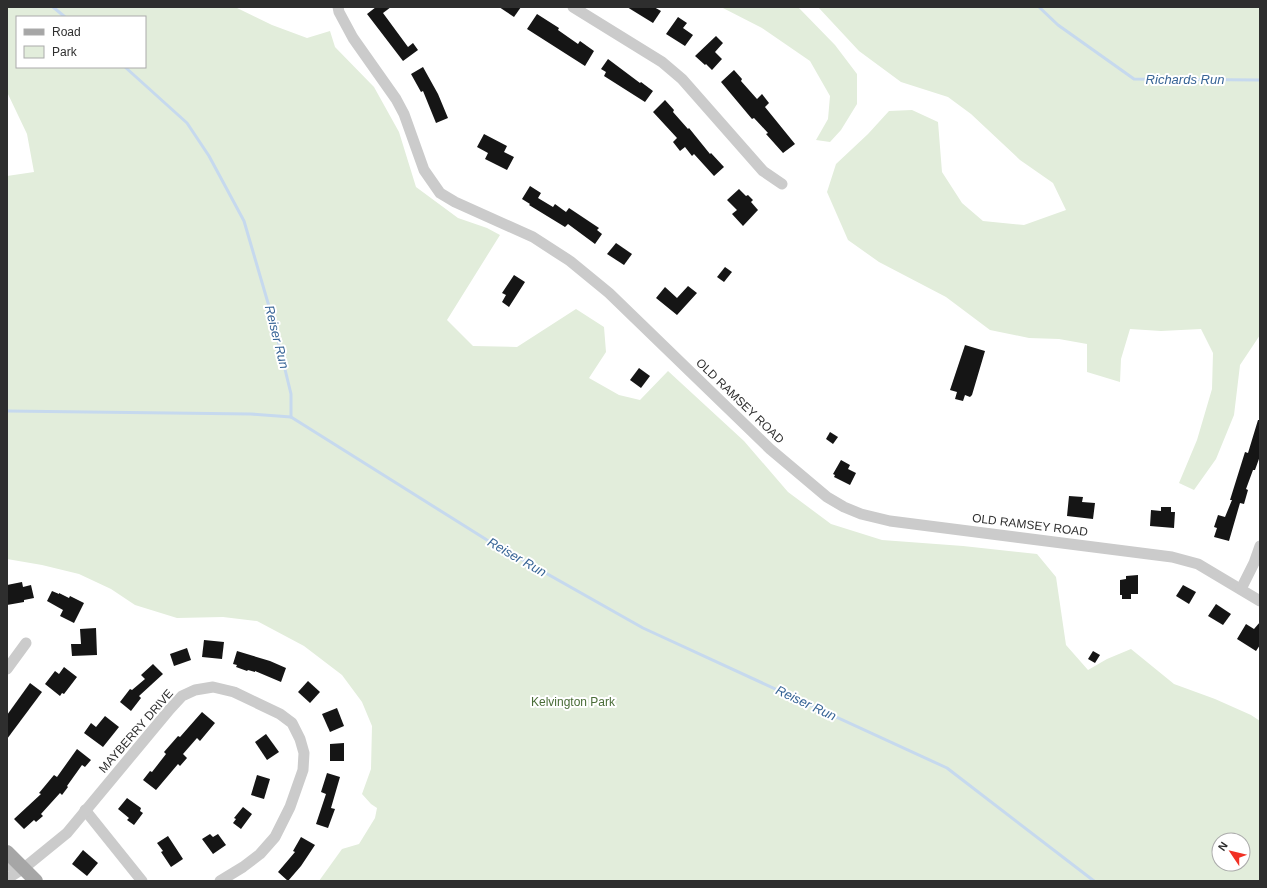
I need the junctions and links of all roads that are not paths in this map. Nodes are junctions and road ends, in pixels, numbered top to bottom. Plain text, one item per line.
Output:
1 (338, 7) edge
2 (573, 7) edge
3 (782, 184) dead end
4 (1260, 546) edge
5 (1241, 589) junction
6 (1260, 601) edge
7 (26, 643) dead end
8 (7, 669) edge
9 (85, 810) junction
10 (7, 852) edge
11 (7, 866) edge
12 (24, 868) junction
13 (7, 879) edge
14 (36, 881) edge
15 (142, 881) edge
16 (220, 881) edge

1 - 5 street, OLD RAMSEY ROAD
2 - 3 street
4 - 5 street
5 - 6 street, OLD RAMSEY ROAD
7 - 8 street
9 - 12 street, MAYBERRY DRIVE
9 - 15 street
9 - 16 street, MAYBERRY DRIVE
10 - 12 main road
11 - 12 street
12 - 13 street, MAYBERRY DRIVE
12 - 14 main road

